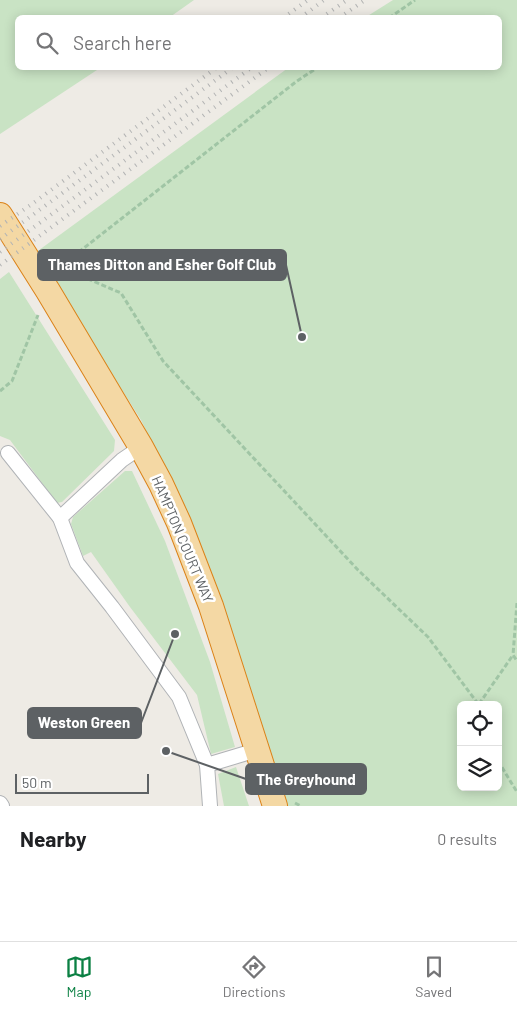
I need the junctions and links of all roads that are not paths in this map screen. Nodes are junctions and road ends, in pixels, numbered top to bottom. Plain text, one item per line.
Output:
1 (0, 215) edge
2 (141, 447) junction
3 (8, 454) dead end
4 (60, 518) junction
5 (257, 750) junction
6 (207, 765) junction
7 (0, 803) edge
8 (2, 806) edge
9 (210, 806) edge
10 (276, 806) edge

1 - 2 highway, HAMPTON COURT WAY
2 - 4 street
2 - 5 highway, HAMPTON COURT WAY
3 - 4 street
4 - 6 street
5 - 6 street
5 - 10 highway, HAMPTON COURT WAY
6 - 9 street
7 - 8 street

